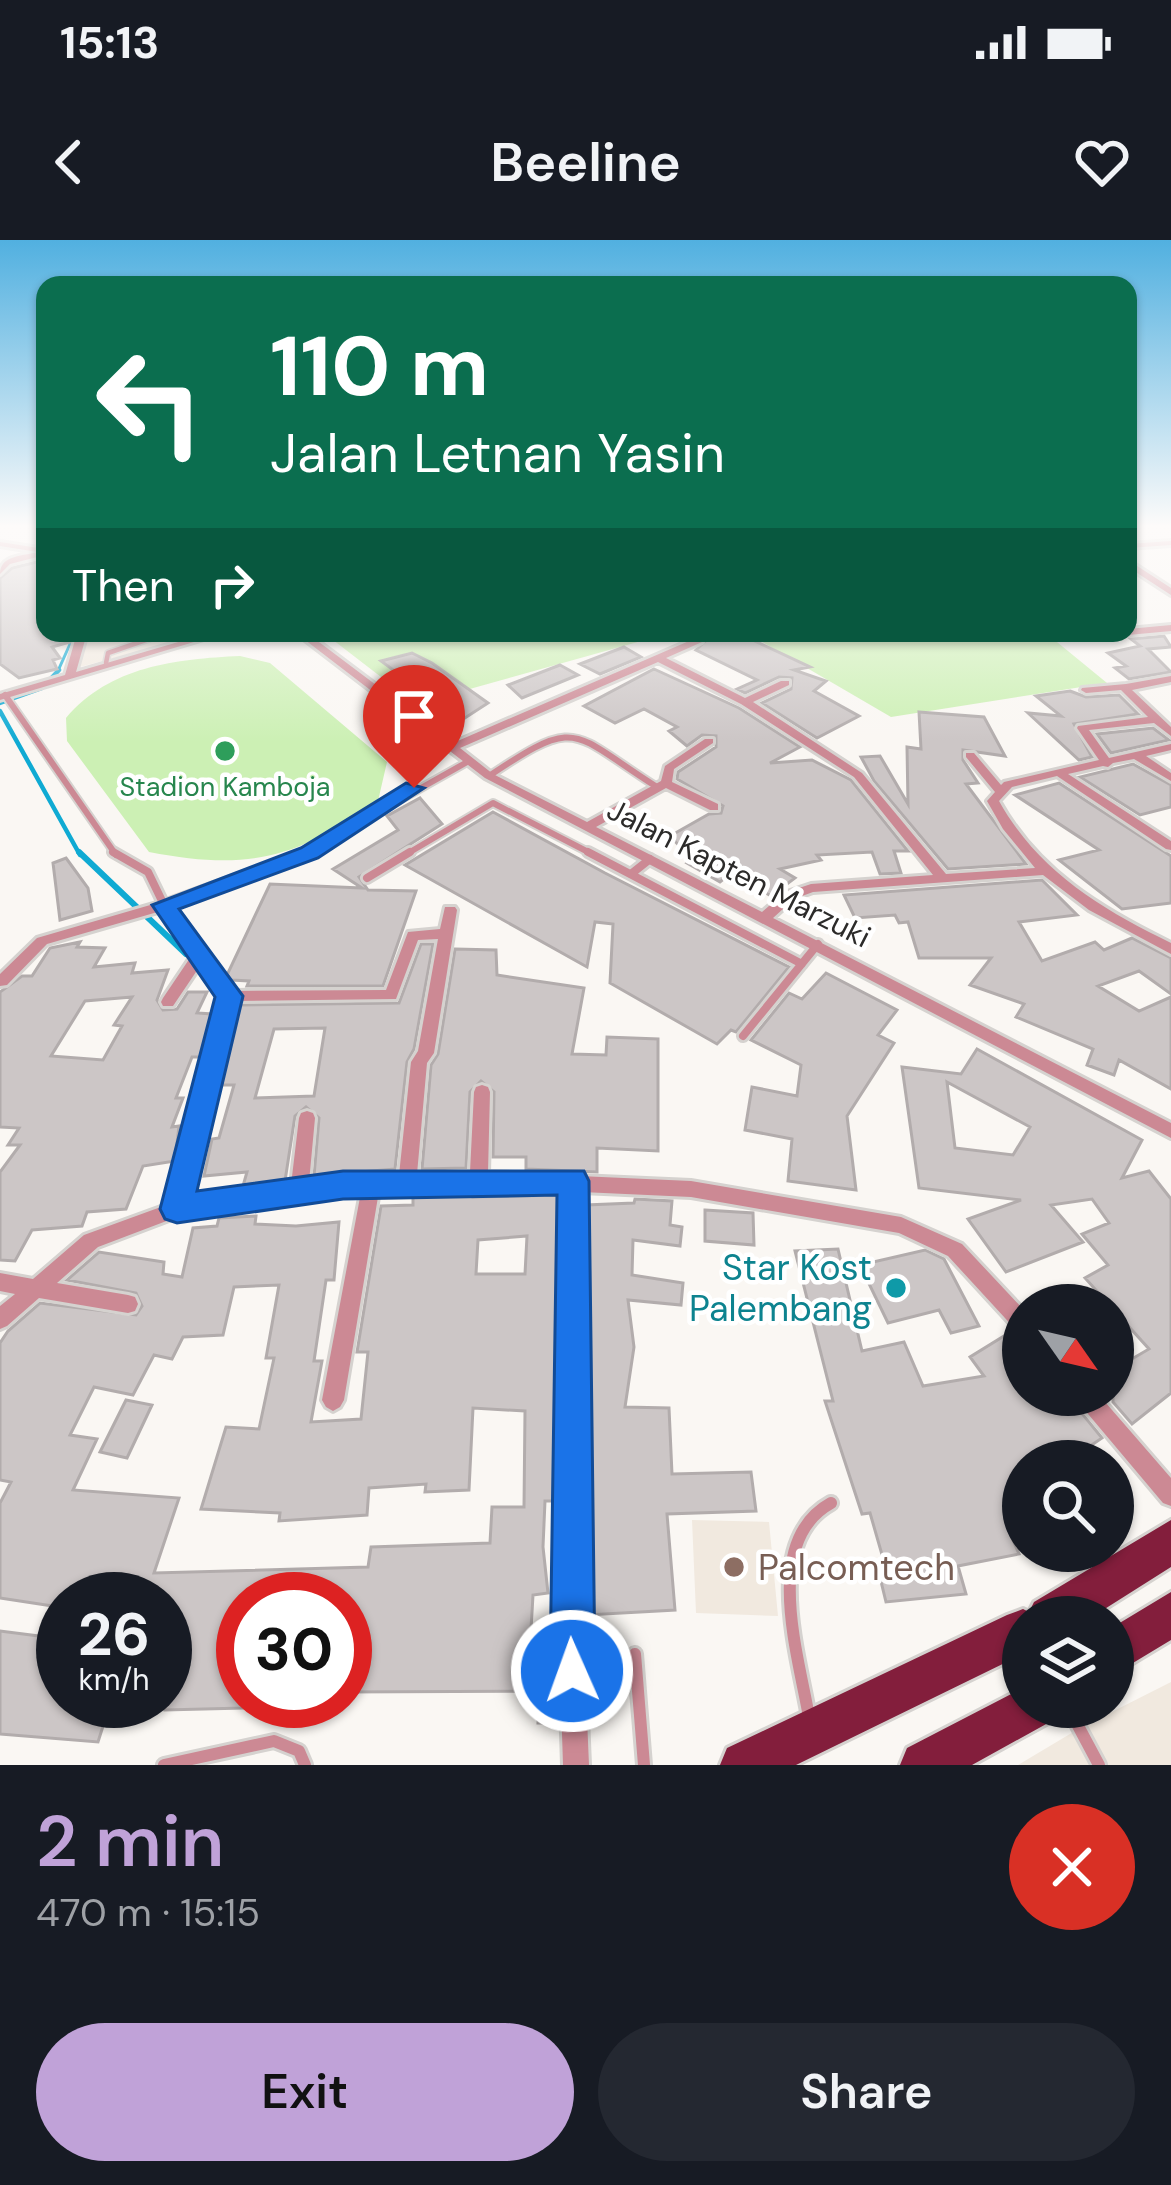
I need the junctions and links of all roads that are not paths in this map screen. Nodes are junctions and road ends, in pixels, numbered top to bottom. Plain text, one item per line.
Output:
1 (1171, 628) edge
2 (1137, 631) edge
3 (79, 642) edge
4 (140, 642) edge
5 (174, 642) edge
6 (313, 642) edge
7 (694, 642) edge
8 (658, 658) junction
9 (106, 663) junction
10 (67, 675) junction
11 (1171, 679) edge
12 (785, 683) dead end
13 (1124, 687) junction
14 (1086, 690) dead end
15 (4, 696) edge
16 (745, 702) junction
17 (1157, 719) junction
18 (1171, 733) edge
19 (709, 741) dead end
20 (1171, 747) edge
21 (451, 748) junction
22 (970, 755) dead end
23 (1138, 756) junction
24 (469, 761) junction
25 (1108, 764) junction
26 (1062, 775) junction
27 (489, 776) junction
28 (1171, 778) edge
29 (661, 785) junction
30 (998, 789) junction
31 (714, 807) dead end
32 (588, 826) junction
33 (1170, 846) edge
34 (650, 859) junction
35 (1048, 871) junction
36 (631, 874) junction
37 (367, 878) dead end
38 (944, 880) junction
39 (160, 906) junction
40 (450, 910) dead end
41 (763, 919) junction
42 (446, 934) junction
43 (819, 943) junction
44 (1171, 949) edge
45 (200, 955) junction
46 (802, 964) junction
47 (2, 981) edge
48 (229, 996) junction
49 (168, 1002) dead end
50 (742, 1036) dead end
51 (482, 1092) dead end
52 (307, 1118) dead end
53 (1171, 1131) edge
54 (479, 1178) junction
55 (573, 1181) junction
56 (407, 1182) junction
57 (371, 1184) junction
58 (299, 1191) junction
59 (177, 1209) junction
60 (0, 1282) edge
61 (32, 1287) junction
62 (1002, 1300) edge
63 (128, 1304) dead end
64 (0, 1319) edge
65 (333, 1400) dead end
66 (1103, 1416) edge
67 (1171, 1496) edge
68 (831, 1503) dead end
69 (1171, 1541) edge
70 (1082, 1596) edge
71 (1171, 1614) edge
72 (1134, 1639) edge
73 (1002, 1641) edge
74 (635, 1654) dead end
75 (1002, 1723) edge
76 (1079, 1728) edge
77 (812, 1736) junction
78 (164, 1765) edge
79 (305, 1765) edge
80 (576, 1765) edge
81 (644, 1765) edge
82 (745, 1765) edge
83 (924, 1765) edge
84 (1099, 1765) edge

1 - 2 street
3 - 10 street
4 - 9 lane
5 - 9 street
6 - 21 street, Jalan Kapten Marzuki
7 - 8 street
8 - 16 street
8 - 21 street
9 - 10 street
10 - 15 street
11 - 13 street
12 - 16 street
13 - 14 street
13 - 17 street
15 - 39 lane
16 - 38 street
17 - 18 street
17 - 25 street
19 - 29 street
20 - 23 street
21 - 24 street, Jalan Kapten Marzuki
22 - 30 street
23 - 25 street
23 - 28 street
24 - 27 street, Jalan Kapten Marzuki
24 - 39 lane
25 - 26 street
26 - 30 street
26 - 33 street
27 - 29 lane
27 - 32 street, Jalan Kapten Marzuki
29 - 31 street
29 - 32 street
30 - 35 street
32 - 34 street, Jalan Kapten Marzuki
34 - 36 lane
34 - 41 street, Jalan Kapten Marzuki
35 - 38 street
35 - 44 street
36 - 37 lane
36 - 46 lane
38 - 41 street
39 - 45 street
39 - 47 street
40 - 42 street
41 - 43 street, Jalan Kapten Marzuki
42 - 48 street
42 - 56 street
43 - 46 lane
43 - 53 street, Jalan Kapten Marzuki
45 - 48 street
45 - 49 street
46 - 50 lane
48 - 59 street
51 - 54 street
52 - 58 street
54 - 55 street
54 - 56 street
55 - 62 street
55 - 80 street
56 - 57 street
57 - 58 street
57 - 65 street
58 - 59 street
59 - 61 street
60 - 61 street
61 - 63 street
61 - 64 street
66 - 67 street
68 - 77 lane
69 - 70 highway
71 - 72 highway
73 - 77 highway
74 - 81 lane
75 - 83 highway
76 - 84 lane
77 - 82 highway
78 - 79 lane

